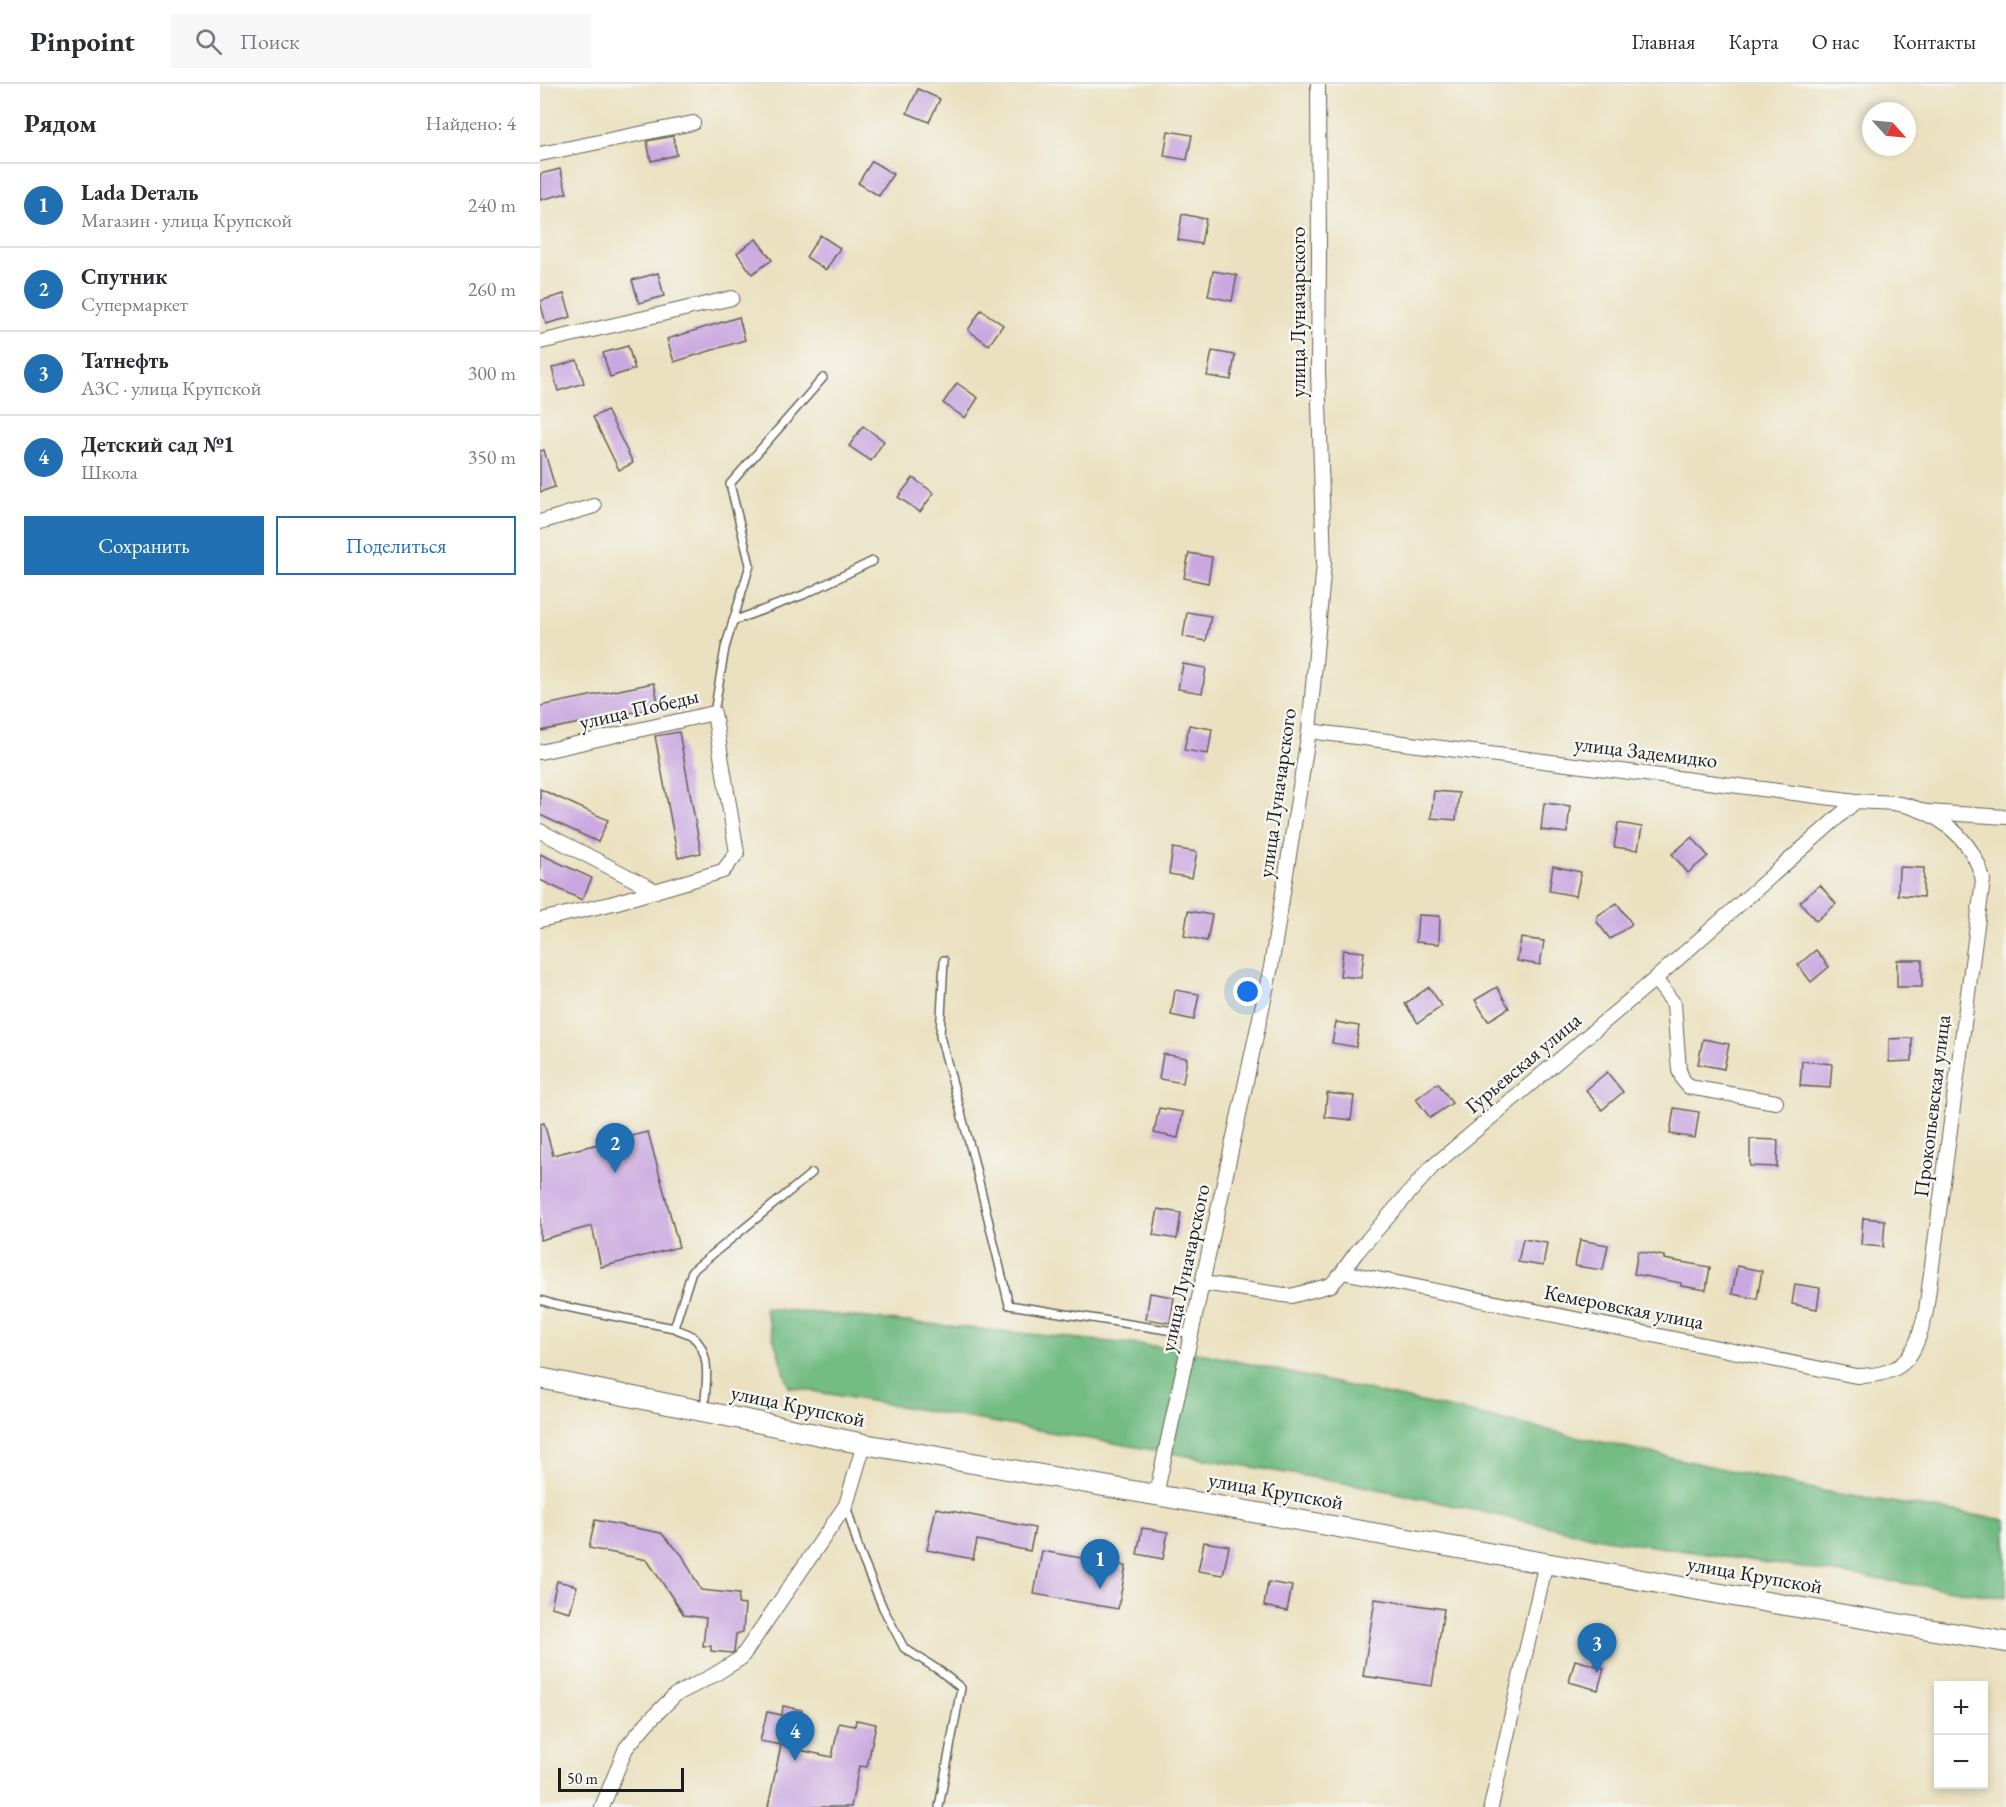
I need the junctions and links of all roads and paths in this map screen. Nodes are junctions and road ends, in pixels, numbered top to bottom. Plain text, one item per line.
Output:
1 (1318, 84) edge
2 (693, 123) dead end
3 (540, 154) edge
4 (732, 298) dead end
5 (540, 342) edge
6 (823, 378) dead end
7 (594, 506) dead end
8 (540, 522) edge
9 (873, 561) dead end
10 (733, 621) junction
11 (714, 713) junction
12 (1309, 730) junction
13 (540, 752) edge
14 (1856, 801) junction
15 (1925, 812) junction
16 (2006, 817) edge
17 (540, 831) edge
18 (1967, 844) joint
19 (656, 891) junction
20 (540, 920) edge
21 (944, 960) dead end
22 (1655, 979) junction
23 (1776, 1102) dead end
24 (812, 1173) dead end
25 (1343, 1272) junction
26 (1203, 1282) junction
27 (540, 1300) edge
28 (674, 1328) junction
29 (1192, 1334) junction
30 (1896, 1368) joint
31 (540, 1378) edge
32 (704, 1411) junction
33 (864, 1444) junction
34 (1156, 1495) junction
35 (846, 1505) junction
36 (1546, 1562) junction
37 (2006, 1642) edge
38 (602, 1807) edge
39 (939, 1807) edge
40 (1491, 1807) edge

1 - 12 street, улица Луначарского
2 - 3 street
4 - 5 street
6 - 10 lane
7 - 8 street
9 - 10 lane
10 - 11 lane
11 - 13 street, улица Победы
11 - 19 street, улица Победы
12 - 14 street, улица Задемидко
12 - 26 street, улица Луначарского
14 - 15 street, улица Задемидко
14 - 22 street, Гурьевская улица
15 - 16 street
15 - 18 street, улица Задемидко
17 - 19 street
18 - 30 street, Прокопьевская улица
19 - 20 street
21 - 29 lane
22 - 23 street
22 - 25 street, Гурьевская улица
24 - 28 lane
25 - 26 street, Гурьевская улица
25 - 30 street, Кемеровская улица
26 - 29 street, улица Луначарского
27 - 28 lane
28 - 32 lane
29 - 34 street, улица Луначарского
31 - 32 street, улица Крупской
32 - 33 street, улица Крупской
33 - 34 street, улица Крупской
33 - 35 street
34 - 36 street, улица Крупской
35 - 38 street
35 - 39 lane
36 - 37 street, улица Крупской
36 - 40 street

